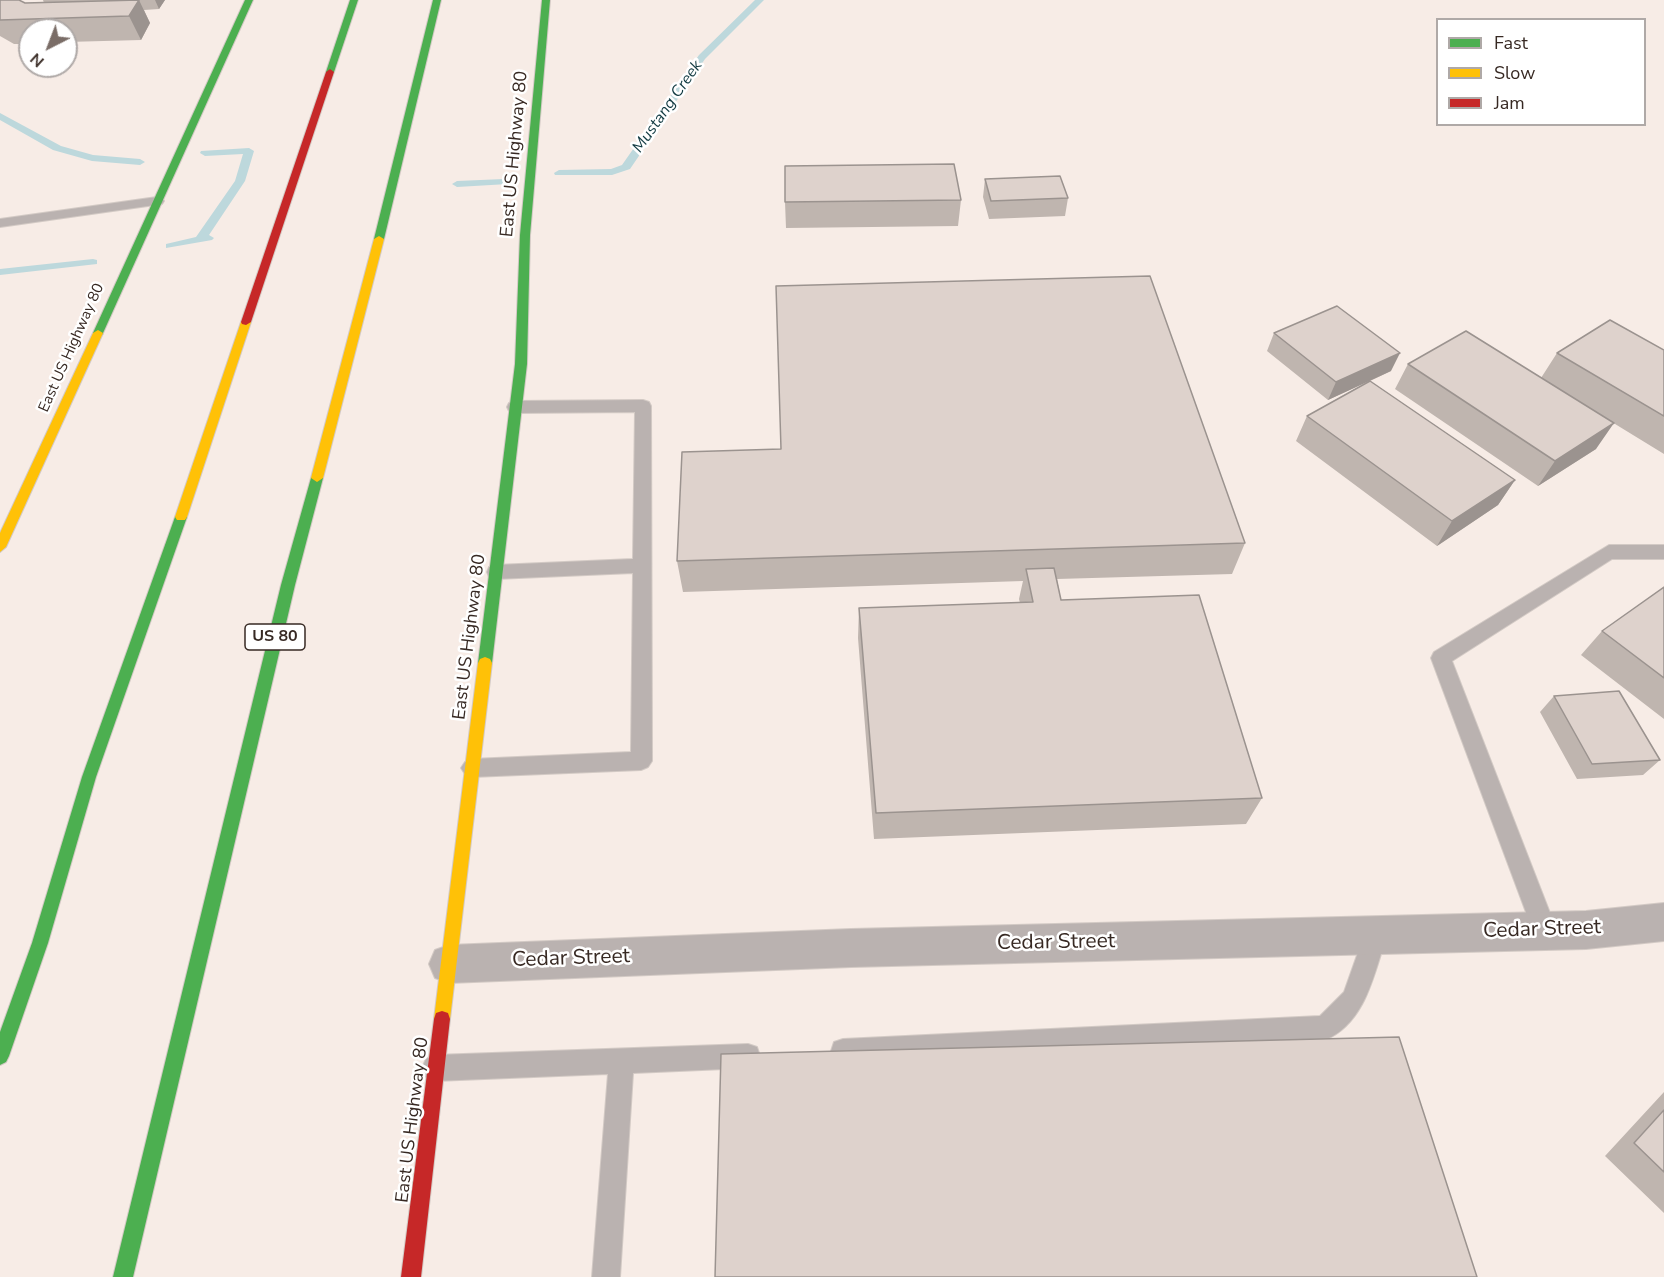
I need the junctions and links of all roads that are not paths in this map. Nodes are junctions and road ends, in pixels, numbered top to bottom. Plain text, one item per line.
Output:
1 (249, 0) edge
2 (354, 0) edge
3 (437, 0) edge
4 (546, 0) edge
5 (157, 201) junction
6 (0, 223) edge
7 (515, 407) junction
8 (0, 547) edge
9 (1664, 552) edge
10 (642, 566) junction
11 (496, 572) junction
12 (472, 768) junction
13 (1662, 924) edge
14 (1545, 931) junction
15 (1375, 935) junction
16 (449, 964) junction
17 (824, 1052) edge
18 (776, 1054) edge
19 (0, 1056) edge
20 (621, 1062) junction
21 (435, 1068) junction
22 (123, 1277) edge
23 (411, 1277) edge
24 (606, 1277) edge

1 - 5 main road, East US Highway 80
2 - 19 main road
3 - 22 main road, US 80
4 - 7 main road, East US Highway 80
5 - 6 lane
5 - 8 main road, East US Highway 80
7 - 10 lane
7 - 11 main road, East US Highway 80
9 - 14 lane
10 - 11 lane
10 - 12 lane
11 - 12 main road, East US Highway 80
12 - 16 main road, East US Highway 80
13 - 14 street, Cedar Street
14 - 15 street, Cedar Street
15 - 16 street, Cedar Street
15 - 17 lane
16 - 21 main road, East US Highway 80
18 - 20 lane
20 - 21 lane
20 - 24 lane
21 - 23 main road, East US Highway 80

